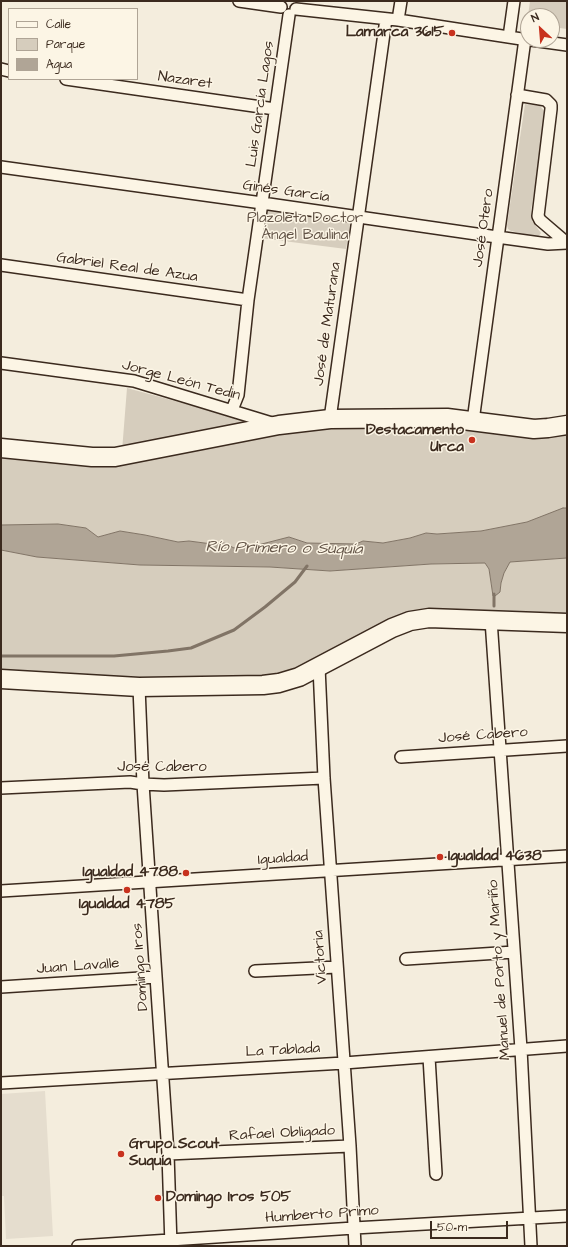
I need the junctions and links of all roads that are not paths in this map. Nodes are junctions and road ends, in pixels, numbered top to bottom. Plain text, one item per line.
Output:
1 (238, 1) edge
2 (401, 1) edge
3 (514, 1) edge
4 (283, 4) edge
5 (293, 8) edge
6 (386, 19) junction
7 (398, 20) junction
8 (509, 37) junction
9 (520, 39) edge
10 (526, 48) edge
11 (73, 80) edge
12 (517, 95) junction
13 (275, 109) junction
14 (1, 168) edge
15 (262, 203) junction
16 (358, 217) junction
17 (497, 237) junction
18 (567, 243) edge
19 (1, 265) edge
20 (248, 300) junction
21 (1, 363) edge
22 (232, 410) junction
23 (330, 419) junction
24 (473, 421) junction
25 (279, 425) junction
26 (567, 425) edge
27 (1, 448) edge
28 (491, 620) junction
29 (567, 623) edge
30 (319, 666) junction
31 (1, 679) edge
32 (139, 687) junction
33 (567, 746) edge
34 (500, 750) junction
35 (401, 757) dead end
36 (324, 778) junction
37 (143, 784) junction
38 (1, 788) edge
39 (567, 856) edge
40 (507, 860) junction
41 (330, 871) junction
42 (150, 882) junction
43 (1, 891) edge
44 (514, 952) junction
45 (406, 960) dead end
46 (337, 967) junction
47 (255, 971) dead end
48 (156, 977) junction
49 (1, 987) edge
50 (567, 1046) edge
51 (521, 1049) junction
52 (429, 1057) junction
53 (344, 1063) junction
54 (163, 1073) junction
55 (1, 1083) edge
56 (350, 1146) junction
57 (168, 1154) junction
58 (436, 1174) dead end
59 (567, 1216) edge
60 (529, 1218) junction
61 (354, 1228) junction
62 (170, 1243) edge
63 (78, 1246) edge
64 (355, 1246) edge
65 (531, 1246) edge

1 - 4 street
2 - 7 street
3 - 8 street
4 - 5 street
5 - 6 street
5 - 13 street, Luis García Lagos
6 - 7 street
6 - 16 street, José de Maturana
7 - 8 street
8 - 9 street
10 - 12 street, José Otero
11 - 13 street, Nazaret
12 - 17 street, José Otero
12 - 18 street, Ginés García
13 - 15 street, Luis García Lagos
14 - 15 street, Ginés García
15 - 16 street, Ginés García
15 - 20 street, Luis García Lagos
16 - 17 street, Ginés García
16 - 23 street, José de Maturana
17 - 18 street, Ginés García
17 - 24 street, José Otero
19 - 20 street, Gabriel Real de Azua
20 - 22 street, Luis García Lagos
21 - 22 street, Jorge León Tedin
22 - 25 street, Jorge León Tedin
23 - 24 main road
23 - 25 main road
24 - 26 main road
25 - 27 main road
28 - 29 main road
28 - 30 main road
28 - 34 street, Manuel de Porto y Mariño
30 - 32 main road
30 - 36 street, Victoria
31 - 32 main road
32 - 37 street, Domingo Iros
33 - 34 street, José Cabero
34 - 35 street, José Cabero
34 - 40 street, Manuel de Porto y Mariño
36 - 37 street, José Cabero
36 - 41 street, Victoria
37 - 38 street, José Cabero
37 - 42 street, Domingo Iros
39 - 40 street, Igualdad
40 - 41 street, Igualdad
40 - 44 street, Manuel de Porto y Mariño
41 - 42 street, Igualdad
41 - 46 street, Victoria
42 - 43 street, Igualdad
42 - 48 street, Domingo Iros
44 - 45 street
44 - 51 street, Manuel de Porto y Mariño
46 - 47 street
46 - 53 street, Victoria
48 - 49 street, Juan Lavalle
48 - 54 street, Domingo Iros
50 - 51 street, La Tablada
51 - 52 street, La Tablada
51 - 60 street, Manuel de Porto y Mariño
52 - 53 street, La Tablada
52 - 58 street
53 - 54 street, La Tablada
53 - 56 street, Victoria
54 - 55 street, La Tablada
54 - 57 street, Domingo Iros
56 - 57 street, Rafael Obligado
56 - 61 street, Victoria
57 - 62 street, Domingo Iros
59 - 60 street, Humberto Primo
60 - 61 street, Humberto Primo
60 - 65 street, Manuel de Porto y Mariño
61 - 62 street, Humberto Primo
61 - 64 street, Victoria
62 - 63 street, Humberto Primo

